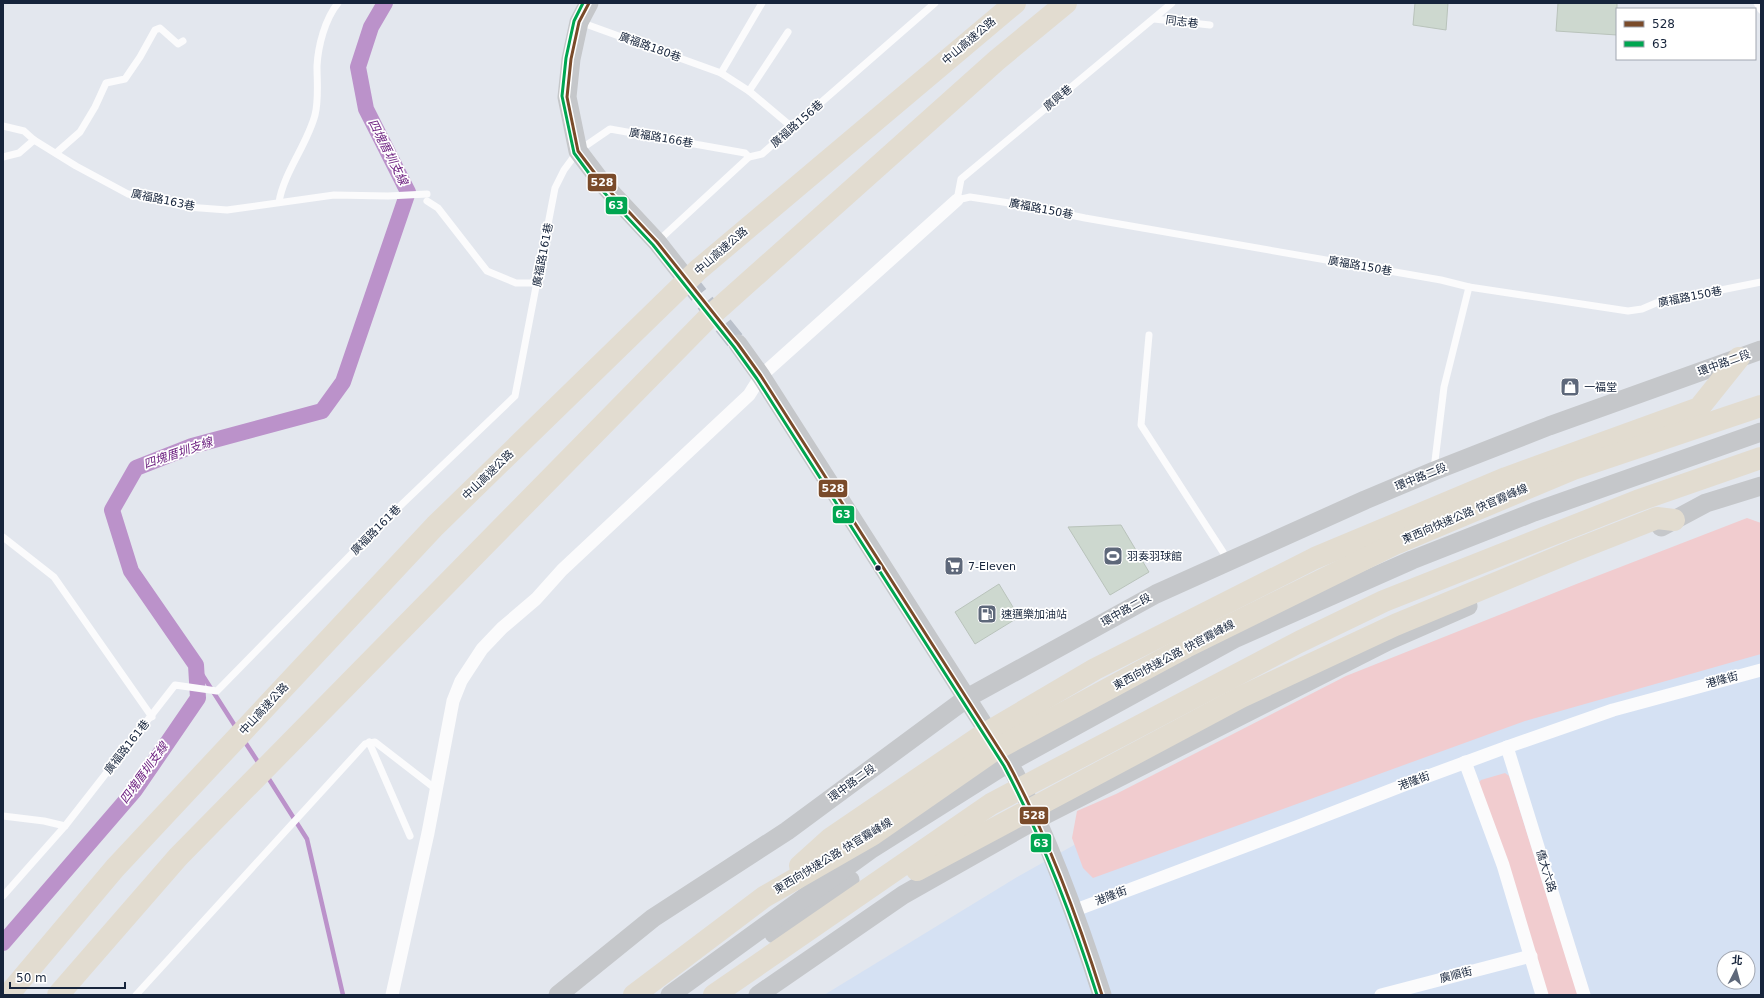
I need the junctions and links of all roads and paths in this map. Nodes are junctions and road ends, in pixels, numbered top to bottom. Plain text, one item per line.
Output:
1 (338, 3) edge
2 (589, 3) edge
3 (762, 3) edge
4 (935, 3) edge
5 (1015, 3) edge
6 (1066, 3) edge
7 (1172, 3) edge
8 (1757, 3) edge
9 (1761, 10) edge
10 (1154, 19) junction
11 (580, 22) junction
12 (1210, 25) dead end
13 (788, 32) dead end
14 (183, 41) dead end
15 (721, 73) junction
16 (749, 92) junction
17 (3, 126) edge
18 (793, 128) junction
19 (34, 140) junction
20 (578, 151) junction
21 (56, 153) junction
22 (749, 157) junction
23 (3, 158) edge
24 (957, 200) junction
25 (279, 202) junction
26 (657, 242) junction
27 (687, 280) tunnel mouth
28 (1761, 282) edge
29 (538, 283) junction
30 (1469, 287) junction
31 (1149, 335) dead end
32 (738, 344) tunnel mouth
33 (1761, 350) edge
34 (1739, 358) junction
35 (761, 376) junction
36 (1761, 406) edge
37 (1761, 432) edge
38 (1761, 443) edge
39 (1761, 458) edge
40 (1434, 471) junction
41 (1761, 486) edge
42 (1674, 520) junction
43 (3, 537) edge
44 (1227, 562) junction
45 (1761, 670) edge
46 (967, 698) junction
47 (152, 716) junction
48 (369, 742) junction
49 (1507, 747) junction
50 (1465, 762) junction
51 (1012, 769) junction
52 (437, 790) junction
53 (3, 816) edge
54 (1037, 819) junction
55 (65, 826) junction
56 (410, 836) dead end
57 (3, 896) edge
58 (764, 897) junction
59 (1073, 911) junction
60 (820, 922) junction
61 (1531, 956) junction
62 (8, 995) edge
63 (58, 995) edge
64 (136, 995) edge
65 (392, 995) edge
66 (558, 995) edge
67 (634, 995) edge
68 (670, 995) edge
69 (688, 995) edge
70 (714, 995) edge
71 (758, 995) edge
72 (1102, 995) edge
73 (1381, 995) edge
74 (1542, 995) edge
75 (1584, 995) edge

1 - 25 lane
2 - 11 street
3 - 15 lane
4 - 18 lane, 廣福路156巷
5 - 62 highway, 中山高速公路
6 - 63 highway
7 - 10 lane, 廣興巷
8 - 9 lane
10 - 12 lane, 同志巷
10 - 24 lane, 廣興巷
11 - 15 lane, 廣福路180巷
11 - 20 street
13 - 16 lane
14 - 21 lane
15 - 16 lane, 廣福路180巷
16 - 18 lane, 廣福路180巷
17 - 19 lane, 廣福路163巷
18 - 22 lane, 廣福路156巷
19 - 21 lane, 廣福路163巷
19 - 23 lane
20 - 22 lane, 廣福路166巷
20 - 26 street
20 - 29 lane, 廣福路161巷
21 - 25 lane, 廣福路163巷
22 - 26 lane, 廣福路156巷
24 - 30 lane, 廣福路150巷
24 - 35 street
25 - 29 lane, 廣福路163巷
26 - 27 street
28 - 30 lane, 廣福路150巷
29 - 47 lane, 廣福路161巷
30 - 40 lane
31 - 44 lane
32 - 35 street
33 - 34 street, 環中路二段
34 - 40 street, 環中路二段
34 - 58 highway
35 - 46 street
35 - 52 street
36 - 58 highway, 東西向快速公路 快官霧峰線
37 - 51 street
38 - 51 street
39 - 60 highway
40 - 44 street, 環中路二段
41 - 42 street
42 - 54 street
42 - 60 highway
43 - 47 lane
44 - 46 street, 環中路二段
45 - 49 street, 港隆街
46 - 51 street
46 - 66 street, 環中路二段
47 - 55 lane, 廣福路161巷
48 - 52 lane
48 - 56 lane
48 - 64 lane
49 - 50 street, 港隆街
49 - 75 street, 僑大六路
50 - 59 street, 港隆街
50 - 61 street
51 - 54 street
51 - 68 street
51 - 69 street
52 - 65 street
53 - 55 lane
54 - 59 street
54 - 71 street
55 - 57 lane, 廣福路161巷
58 - 67 highway, 東西向快速公路 快官霧峰線
59 - 72 street
60 - 70 highway
61 - 73 street, 廣順街
61 - 74 street

